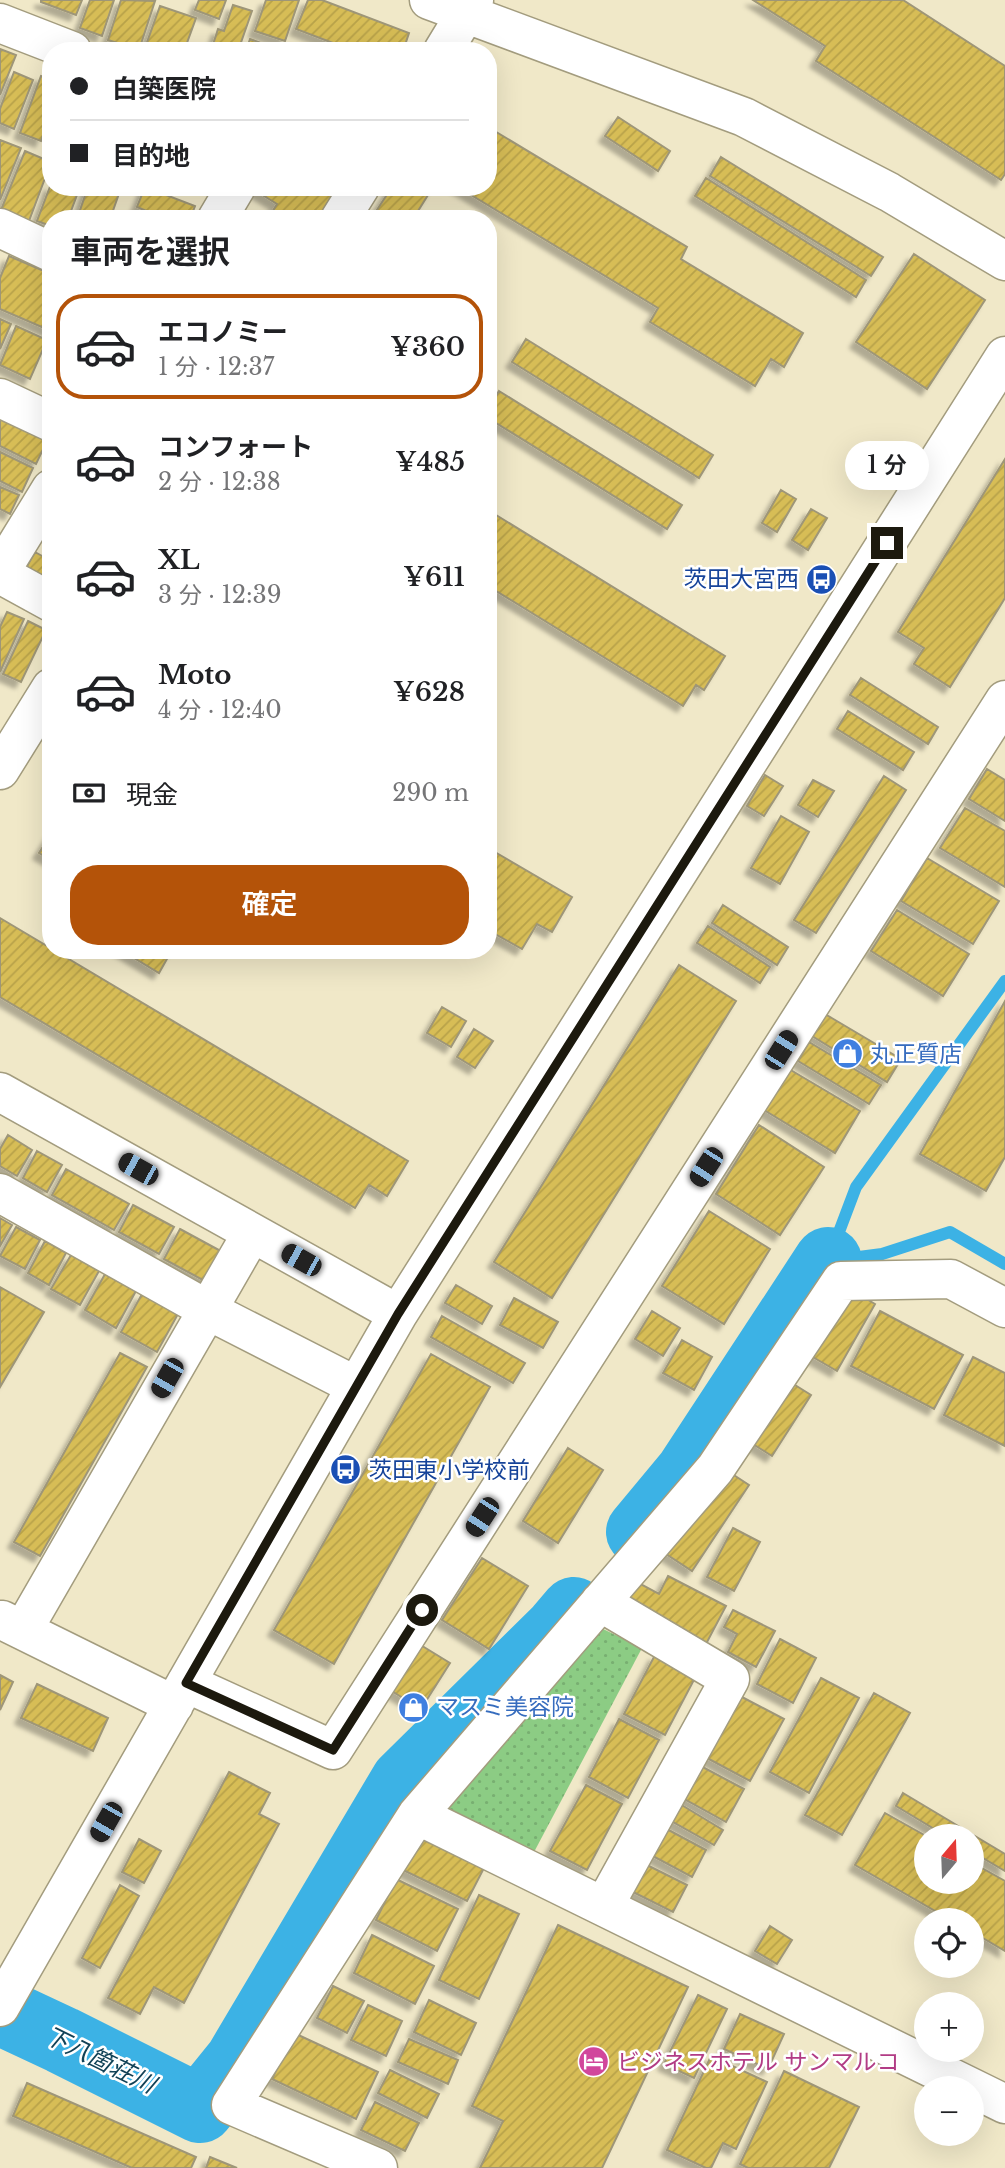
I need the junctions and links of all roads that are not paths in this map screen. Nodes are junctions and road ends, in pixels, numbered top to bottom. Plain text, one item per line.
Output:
1 (429, 0) edge
2 (470, 7) edge
3 (0, 23) edge
4 (49, 42) edge
5 (449, 42) edge
6 (0, 228) edge
7 (42, 248) edge
8 (1005, 261) edge
9 (1005, 356) edge
10 (0, 398) edge
11 (42, 418) edge
12 (42, 504) edge
13 (0, 573) edge
14 (42, 597) edge
15 (1005, 700) edge
16 (42, 702) edge
17 (0, 770) edge
18 (0, 1091) edge
19 (0, 1193) edge
20 (252, 1233) junction
21 (1005, 1308) edge
22 (207, 1309) junction
23 (398, 1314) junction
24 (356, 1386) junction
25 (600, 1602) junction
26 (12, 1625) edge
27 (180, 1694) junction
28 (417, 1815) junction
29 (604, 1906) junction
30 (5, 1997) edge
31 (1005, 2104) edge
32 (378, 2168) edge

1 - 2 street
2 - 5 street
2 - 8 street
3 - 4 street
6 - 7 street
9 - 23 street
10 - 11 street
12 - 13 street
13 - 14 street
15 - 27 street
16 - 17 street
18 - 20 street
19 - 22 street
20 - 22 street
20 - 23 street
21 - 25 street
22 - 24 street
22 - 26 street
23 - 24 street
24 - 27 street
25 - 28 street
25 - 29 street
26 - 27 street
27 - 30 street
28 - 29 street
28 - 32 street
29 - 31 street

